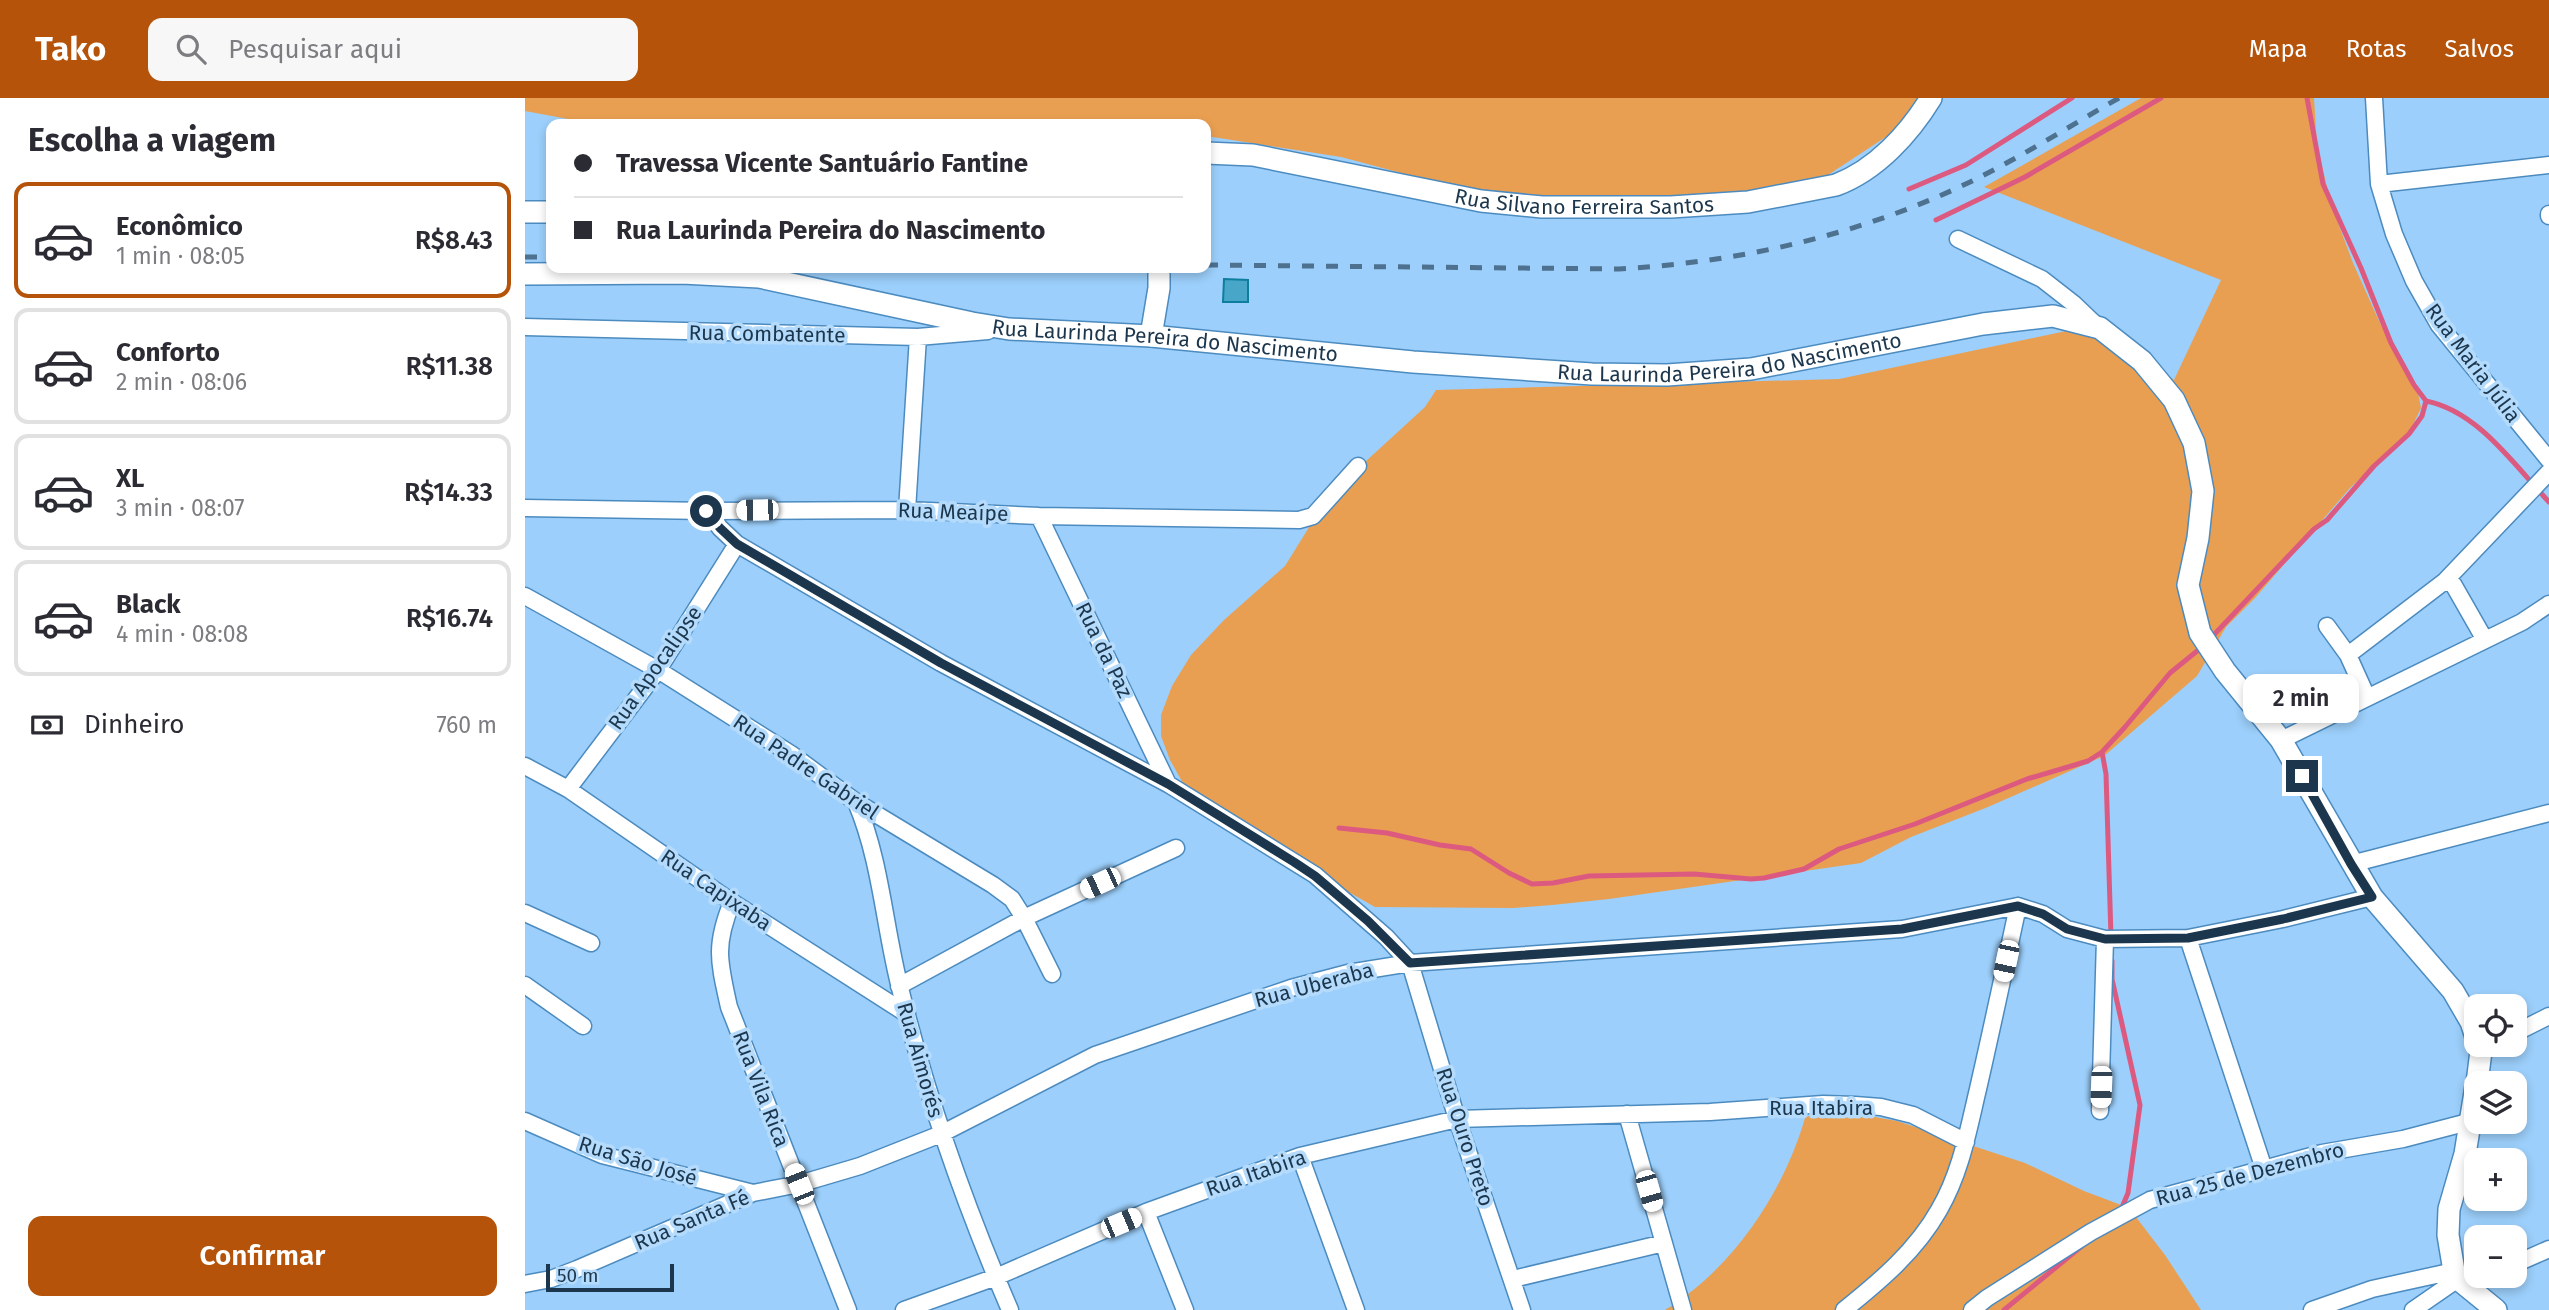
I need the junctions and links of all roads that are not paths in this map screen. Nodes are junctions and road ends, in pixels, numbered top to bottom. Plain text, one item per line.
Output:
1 (1931, 98) edge
2 (2374, 98) edge
3 (1211, 153) edge
4 (2549, 165) edge
5 (2379, 184) junction
6 (525, 212) edge
7 (546, 212) edge
8 (1958, 239) dead end
9 (525, 274) edge
10 (1159, 278) edge
11 (525, 327) edge
12 (2100, 328) junction
13 (1009, 329) junction
14 (918, 337) junction
15 (1151, 337) junction
16 (2549, 460) edge
17 (1358, 466) dead end
18 (2549, 472) edge
19 (525, 508) edge
20 (907, 510) junction
21 (706, 511) junction
22 (1039, 516) junction
23 (737, 544) junction
24 (2445, 581) junction
25 (525, 596) edge
26 (2549, 604) edge
27 (2327, 626) dead end
28 (2485, 640) junction
29 (2348, 655) junction
30 (658, 670) junction
31 (2367, 697) junction
32 (2281, 740) junction
33 (525, 766) edge
34 (1168, 784) junction
35 (568, 789) junction
36 (856, 802) junction
37 (2549, 813) edge
38 (1176, 848) dead end
39 (2359, 862) junction
40 (2372, 897) junction
41 (732, 902) junction
42 (2018, 906) junction
43 (525, 913) edge
44 (1024, 918) junction
45 (2188, 938) junction
46 (2105, 939) junction
47 (591, 943) dead end
48 (1410, 963) junction
49 (1052, 974) dead end
50 (525, 985) edge
51 (899, 986) junction
52 (2464, 1010) edge
53 (907, 1014) junction
54 (2549, 1016) edge
55 (583, 1026) dead end
56 (2527, 1027) edge
57 (2100, 1111) dead end
58 (1627, 1114) junction
59 (1457, 1119) junction
60 (525, 1121) edge
61 (2464, 1123) edge
62 (941, 1134) junction
63 (2469, 1134) edge
64 (1966, 1142) junction
65 (1300, 1156) junction
66 (2264, 1169) junction
67 (799, 1184) junction
68 (753, 1193) junction
69 (1146, 1212) junction
70 (1664, 1243) junction
71 (2549, 1249) edge
72 (2527, 1259) edge
73 (996, 1277) junction
74 (2459, 1278) junction
75 (2464, 1278) edge
76 (1513, 1279) junction
77 (525, 1284) edge
78 (848, 1310) edge
79 (904, 1310) edge
80 (1010, 1310) edge
81 (1185, 1310) edge
82 (1356, 1310) edge
83 (1522, 1310) edge
84 (1683, 1310) edge
85 (1844, 1310) edge
86 (1972, 1310) edge
87 (2312, 1310) edge
88 (2413, 1310) edge
89 (2496, 1310) edge

1 - 3 street, Rua Silvano Ferreira Santos
2 - 5 street, Rua Maria Júlia
4 - 5 street
5 - 16 street, Rua Maria Júlia
6 - 7 street
8 - 12 street
9 - 13 street, Rua Laurinda Pereira do Nascimento
10 - 15 street
11 - 14 street, Rua Combatente
12 - 15 street, Rua Laurinda Pereira do Nascimento
12 - 32 street, Rua Laurinda Pereira do Nascimento
13 - 14 street, Rua Combatente
13 - 15 street, Rua Laurinda Pereira do Nascimento
14 - 20 street
17 - 22 street, Rua Meaípe
18 - 24 street
19 - 21 street, Rua Meaípe
20 - 21 street, Rua Meaípe
20 - 22 street, Rua Meaípe
21 - 23 street
22 - 34 street, Rua da Paz
23 - 30 street, Rua Apocalipse
23 - 34 street
24 - 28 street
24 - 29 street
25 - 30 street, Rua Padre Gabriel
26 - 28 street
27 - 29 street
28 - 31 street
29 - 31 street
30 - 35 street, Rua Apocalipse
30 - 36 street, Rua Padre Gabriel
31 - 32 street
32 - 39 street, Rua Laurinda Pereira do Nascimento
33 - 35 street, Rua Capixaba
34 - 48 street
35 - 41 street, Rua Capixaba
36 - 44 street, Rua Padre Gabriel
36 - 51 street, Rua Aimorés
37 - 39 street
38 - 44 street
39 - 40 street, Rua Laurinda Pereira do Nascimento
40 - 45 street
40 - 52 street, Rua Laurinda Pereira do Nascimento
41 - 53 street, Rua Capixaba
41 - 67 street, Rua Vila Rica
42 - 46 street
42 - 48 street, Rua Uberaba
42 - 64 street
43 - 47 street
44 - 49 street, Rua Padre Gabriel
44 - 51 street
45 - 46 street
45 - 66 street
46 - 57 street
48 - 59 street, Rua Ouro Preto
48 - 62 street, Rua Uberaba
50 - 55 street
51 - 53 street, Rua Aimorés
53 - 62 street, Rua Aimorés
54 - 56 street
58 - 59 street, Rua Itabira
58 - 64 street, Rua Itabira
58 - 70 street
59 - 65 street, Rua Itabira
59 - 76 street, Rua Ouro Preto
60 - 68 street, Rua São José
61 - 66 street, Rua 25 de Dezembro
62 - 67 street, Rua Santa Fé
62 - 73 street, Rua Aimorés
63 - 74 street, Rua Laurinda Pereira do Nascimento
64 - 85 street
65 - 69 street, Rua Itabira
65 - 82 street
66 - 86 street, Rua 25 de Dezembro
67 - 68 street, Rua Santa Fé
67 - 78 street, Rua Vila Rica
68 - 77 street, Rua Santa Fé
69 - 73 street, Rua Itabira
69 - 81 street
70 - 76 street
70 - 84 street
71 - 72 street
73 - 79 street, Rua Itabira
73 - 80 street, Rua Aimorés
74 - 75 street
74 - 87 street
74 - 88 street
74 - 89 street
76 - 83 street, Rua Ouro Preto

